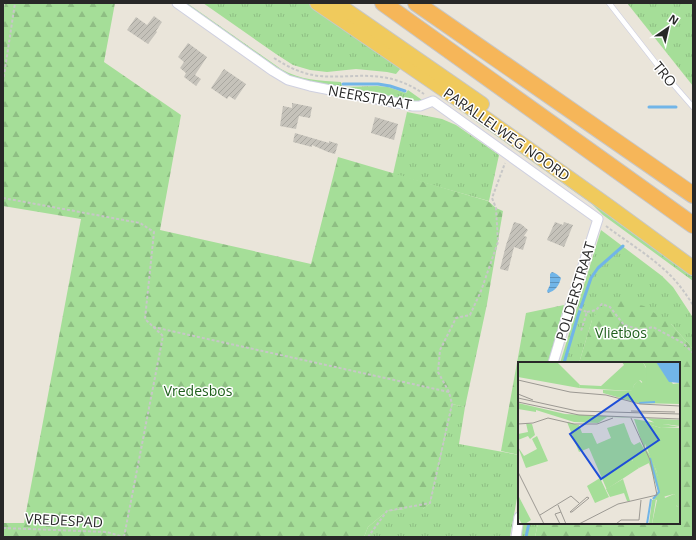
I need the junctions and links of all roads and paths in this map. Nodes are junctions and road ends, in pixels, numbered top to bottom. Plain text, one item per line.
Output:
1 (15, 3) edge
2 (177, 3) edge
3 (317, 3) edge
4 (336, 3) edge
5 (383, 3) edge
6 (416, 3) edge
7 (609, 3) edge
8 (272, 57) dead end
9 (3, 82) edge
10 (433, 101) junction
11 (693, 107) edge
12 (508, 155) junction
13 (693, 195) edge
14 (3, 198) edge
15 (598, 219) junction
16 (693, 225) edge
17 (693, 257) edge
18 (693, 268) edge
19 (693, 305) edge
20 (570, 306) junction
21 (587, 312) junction
22 (154, 328) junction
23 (581, 331) dead end
24 (693, 353) edge
25 (553, 362) edge
26 (449, 392) junction
27 (518, 524) edge
28 (3, 528) edge
29 (123, 537) edge
30 (368, 537) edge
31 (516, 537) edge

1 - 9 path
2 - 10 street, NEERSTRAAT
3 - 18 highway, PARALLELWEG NOORD
4 - 17 highway, PARALLELWEG NOORD
5 - 16 highway
6 - 13 highway
7 - 11 lane, TRO
8 - 10 path
10 - 12 street, NEERSTRAAT
12 - 15 street, NEERSTRAAT
12 - 26 path
14 - 22 path
15 - 19 path
15 - 20 street, POLDERSTRAAT
20 - 21 path
20 - 25 street, POLDERSTRAAT
21 - 23 path
21 - 24 path
22 - 26 path
22 - 29 path
26 - 30 path
27 - 31 street
28 - 29 path, VREDESPAD

